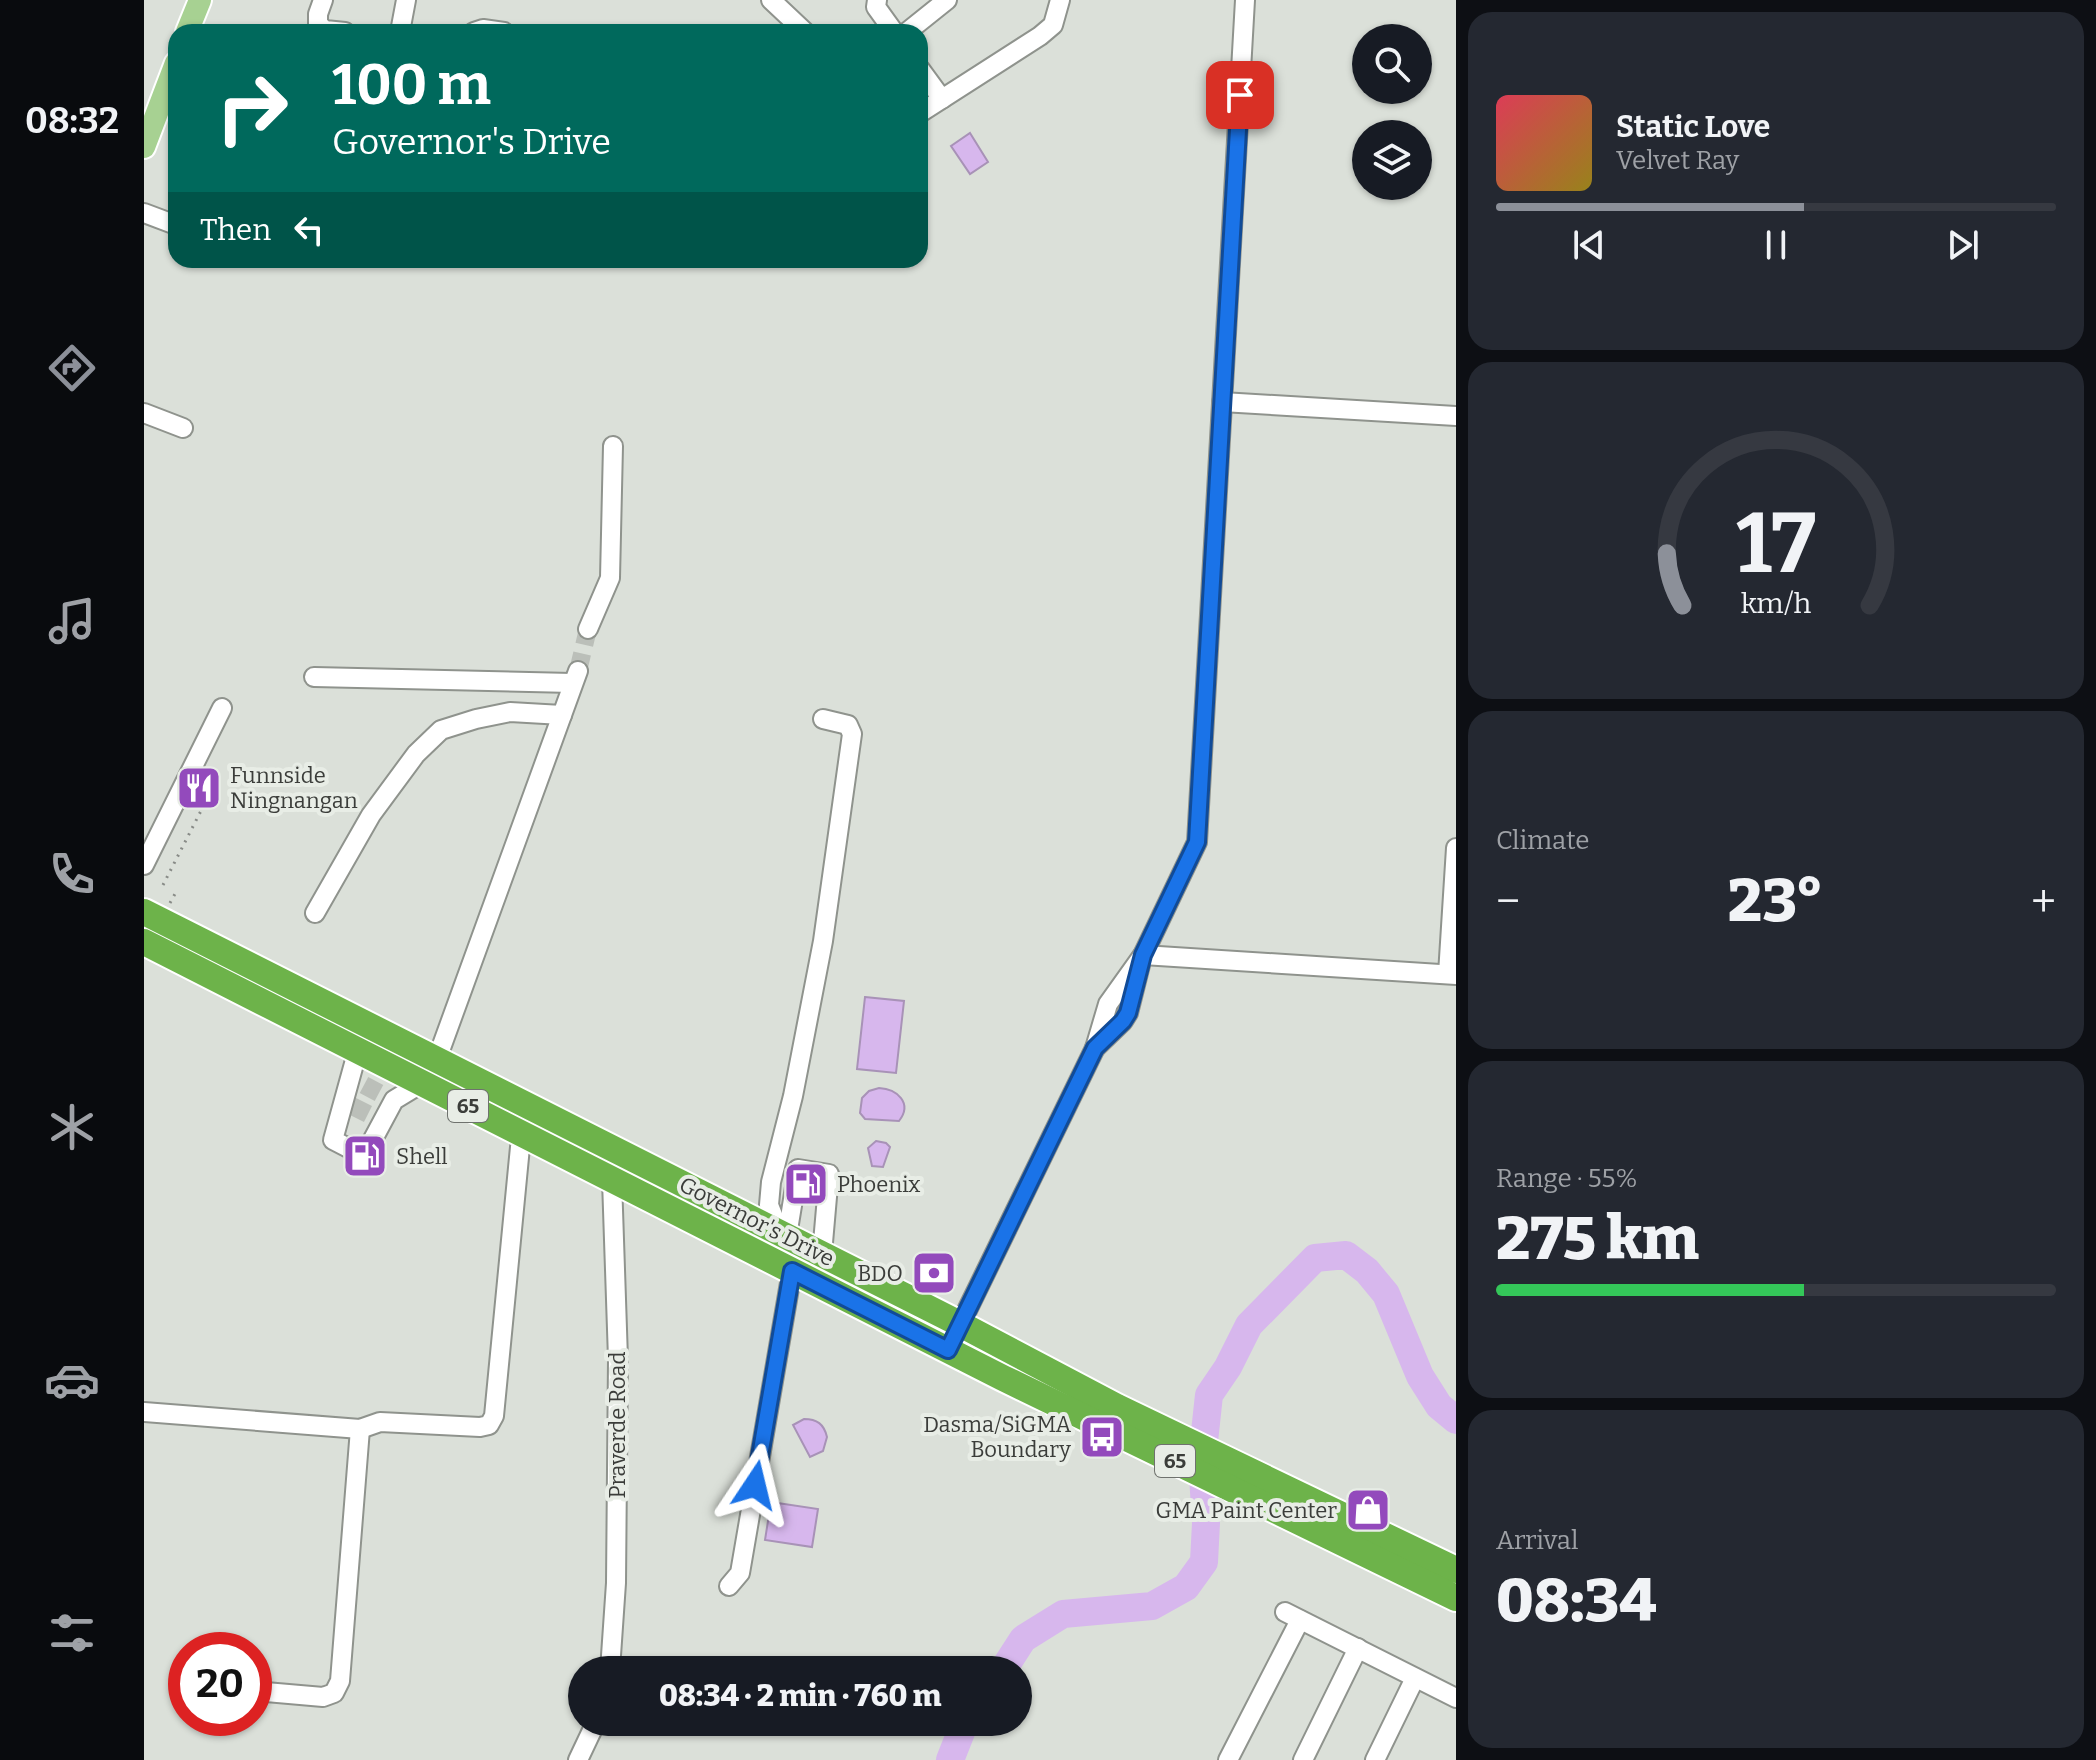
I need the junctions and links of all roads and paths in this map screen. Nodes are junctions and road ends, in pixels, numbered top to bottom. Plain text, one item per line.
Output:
1 (200, 0) edge
2 (323, 0) edge
3 (406, 0) edge
4 (771, 0) edge
5 (877, 0) edge
6 (947, 0) edge
7 (1060, 0) edge
8 (1245, 0) edge
9 (190, 24) edge
10 (318, 24) edge
11 (402, 24) edge
12 (796, 24) edge
13 (888, 24) edge
14 (917, 24) edge
15 (928, 80) edge
16 (168, 91) edge
17 (942, 99) junction
18 (928, 108) edge
19 (144, 147) edge
20 (144, 213) edge
21 (168, 222) edge
22 (1222, 402) junction
23 (144, 413) edge
24 (1456, 416) edge
25 (183, 428) dead end
26 (613, 446) dead end
27 (588, 629) tunnel mouth
28 (314, 677) dead end
29 (222, 708) dead end
30 (562, 715) junction
31 (823, 719) dead end
32 (205, 803) dead end
33 (1456, 848) edge
34 (144, 865) edge
35 (163, 885) dead end
36 (176, 892) dead end
37 (170, 904) dead end
38 (144, 912) edge
39 (315, 913) dead end
40 (144, 942) edge
41 (1143, 955) junction
42 (1452, 974) edge
43 (336, 1009) junction
44 (367, 1024) junction
45 (328, 1035) junction
46 (357, 1050) junction
47 (437, 1059) junction
48 (422, 1083) junction
49 (372, 1089) junction
50 (540, 1111) junction
51 (526, 1136) junction
52 (612, 1180) junction
53 (784, 1234) junction
54 (822, 1254) junction
55 (792, 1271) junction
56 (960, 1324) junction
57 (948, 1350) junction
58 (144, 1412) edge
59 (1112, 1417) junction
60 (360, 1429) junction
61 (1248, 1484) junction
62 (1456, 1570) edge
63 (729, 1586) dead end
64 (1456, 1598) edge
65 (1358, 1648) junction
66 (611, 1656) edge
67 (1415, 1678) junction
68 (272, 1693) edge
69 (1456, 1698) edge
70 (589, 1736) edge
71 (578, 1760) edge
72 (1228, 1760) edge
73 (1303, 1760) edge
74 (1375, 1760) edge

1 - 9 main road
2 - 10 street
3 - 11 street
4 - 12 street
5 - 13 street
6 - 14 street
7 - 17 street
8 - 22 street
15 - 17 street
16 - 19 main road
17 - 18 street
20 - 21 street
22 - 24 street
22 - 41 street
23 - 25 street
26 - 27 street
28 - 30 street
29 - 34 street
30 - 39 street
30 - 47 street
31 - 53 street
32 - 35 path
33 - 42 street
36 - 37 path
38 - 43 highway, Governor's Drive / 65
40 - 45 highway, Governor's Drive / 65
41 - 42 street
41 - 56 street
43 - 44 highway, Governor's Drive / 65
43 - 45 street
44 - 46 street
44 - 47 highway, Governor's Drive / 65
45 - 46 highway, Governor's Drive / 65
46 - 48 highway, Governor's Drive / 65
46 - 49 street
47 - 50 highway, Governor's Drive / 65
48 - 49 street
48 - 51 highway, Governor's Drive / 65
49 - 49 street
50 - 51 street
50 - 53 highway, Governor's Drive / 65
51 - 52 highway, Governor's Drive / 65
51 - 60 street
52 - 55 highway, Governor's Drive / 65
52 - 66 street, Praverde Road
53 - 54 highway, Governor's Drive / 65
53 - 54 street
54 - 56 highway, Governor's Drive / 65
55 - 57 highway, Governor's Drive / 65
55 - 63 street
56 - 57 street
56 - 59 highway, Governor's Drive / 65
57 - 59 highway, Governor's Drive / 65
58 - 60 street
59 - 61 highway, Governor's Drive / 65
60 - 68 street
61 - 62 highway, Governor's Drive / 65
61 - 64 highway, Governor's Drive / 65
65 - 67 street
65 - 72 street
65 - 73 street
67 - 69 street
67 - 74 street
70 - 71 street

